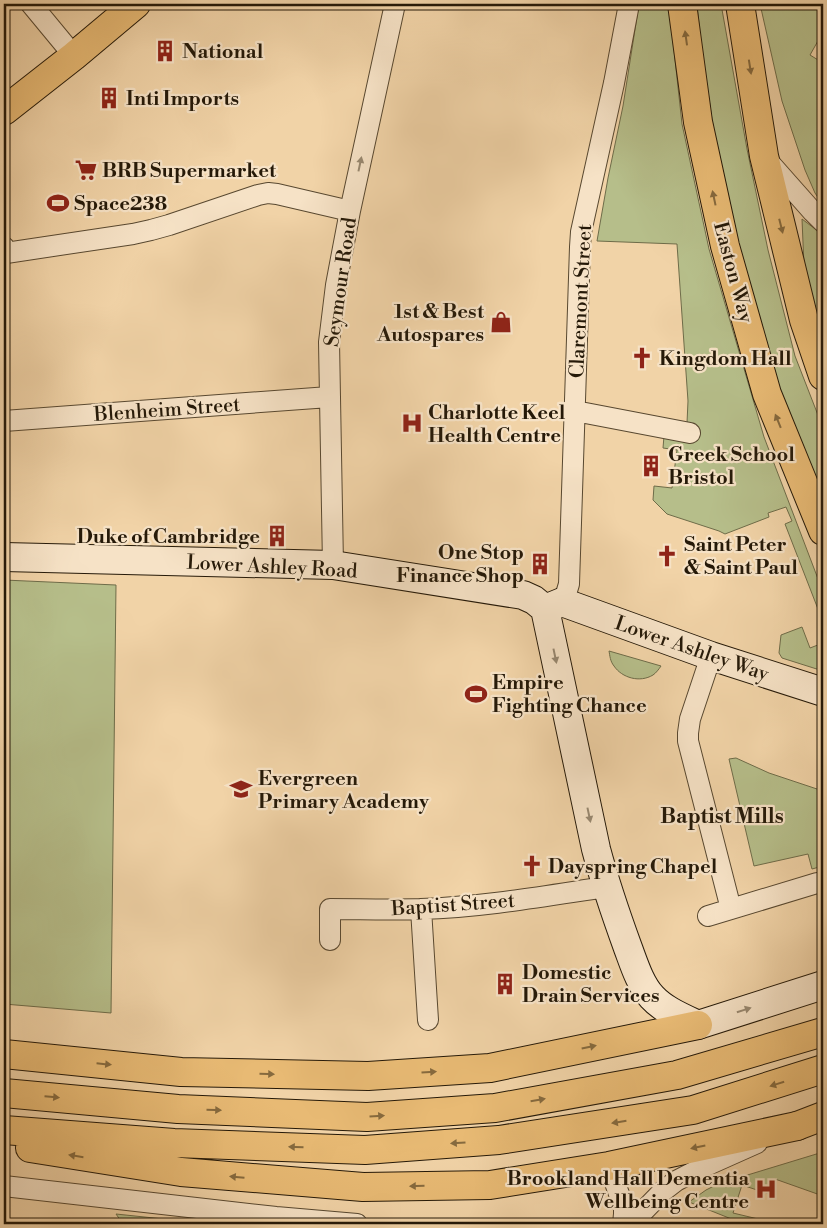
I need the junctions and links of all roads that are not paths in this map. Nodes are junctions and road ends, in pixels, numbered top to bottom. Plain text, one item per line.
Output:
1 (31, 4) edge
2 (136, 4) edge
3 (395, 4) edge
4 (629, 4) edge
5 (682, 4) edge
6 (740, 4) edge
7 (74, 56) junction
8 (4, 110) edge
9 (764, 156) junction
10 (350, 211) junction
11 (823, 222) edge
12 (5, 250) edge
13 (823, 376) edge
14 (329, 397) junction
15 (575, 410) junction
16 (4, 421) edge
17 (690, 433) dead end
18 (823, 531) edge
19 (4, 557) edge
20 (333, 565) junction
21 (553, 605) junction
22 (711, 656) junction
23 (823, 692) edge
24 (818, 883) dead end
25 (606, 887) junction
26 (421, 909) junction
27 (731, 909) junction
28 (708, 916) dead end
29 (330, 940) dead end
30 (823, 985) edge
31 (429, 1020) dead end
32 (698, 1025) junction
33 (823, 1032) edge
34 (4, 1054) edge
35 (823, 1069) edge
36 (4, 1093) edge
37 (823, 1116) edge
38 (797, 1126) junction
39 (4, 1130) edge
40 (4, 1144) edge
41 (609, 1166) junction
42 (4, 1186) edge
43 (357, 1224) edge
44 (623, 1224) edge
45 (631, 1224) edge

1 - 7 street
2 - 7 main road
10 -> 3 street, Seymour Road
4 - 15 street, Claremont Street
18 -> 5 main road, Easton Way
6 -> 9 main road
7 - 8 main road
9 - 11 street
9 -> 13 main road
10 - 12 street
10 - 14 street, Seymour Road
14 - 16 street, Blenheim Street
14 - 20 street, Seymour Road
15 - 17 street
15 - 21 street, Claremont Street
19 - 20 main road, Lower Ashley Road
20 - 21 main road, Lower Ashley Road
21 - 22 main road, Lower Ashley Way
21 -> 25 main road
22 - 23 main road, Lower Ashley Way
22 - 27 street
24 - 27 street
25 - 26 street, Baptist Street
25 - 32 main road
26 - 29 street, Baptist Street
26 - 31 street
27 - 28 street
32 -> 30 main road
34 -> 32 main road
36 -> 33 main road
35 -> 39 main road
37 - 38 main road
38 -> 41 main road
38 - 45 street
41 -> 40 main road
41 - 44 street
42 - 43 street

